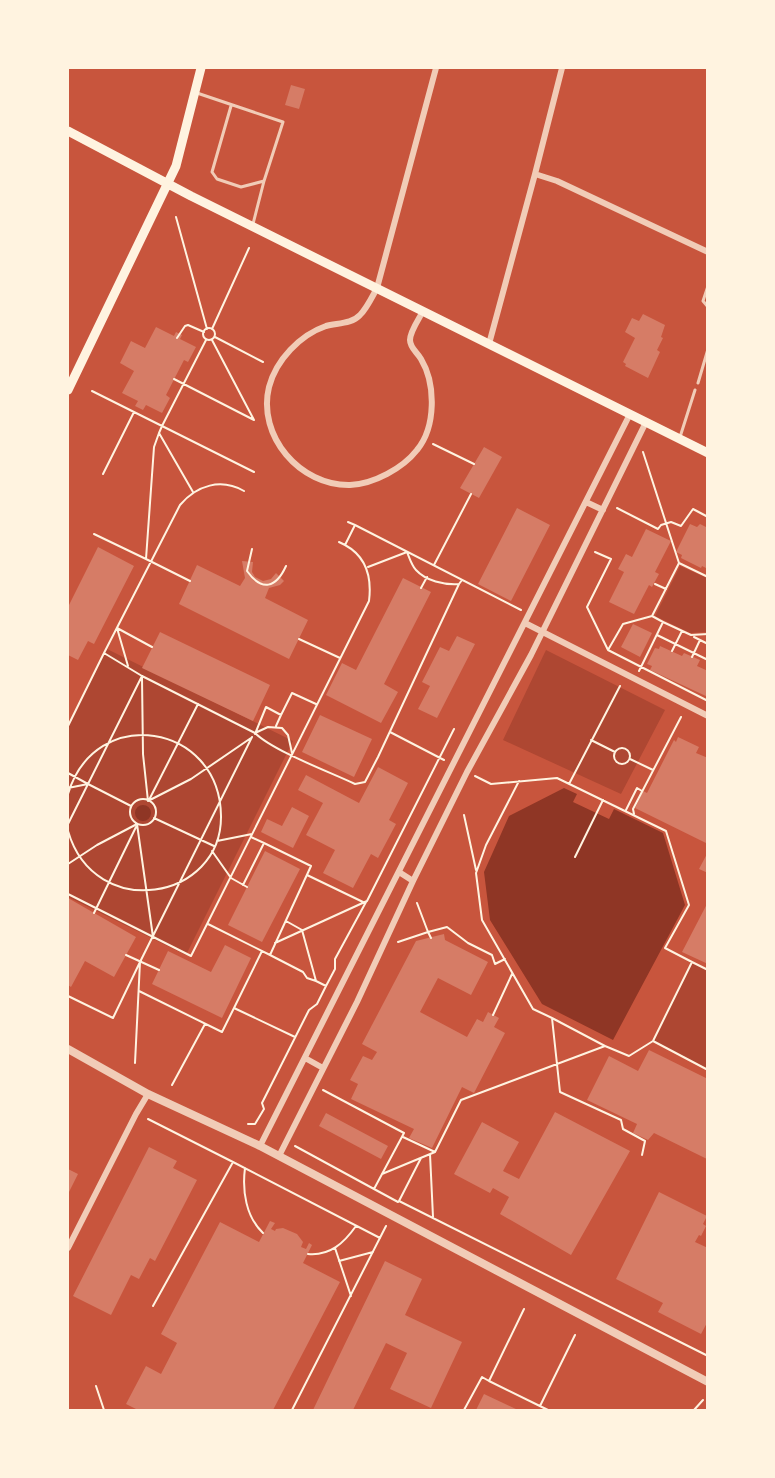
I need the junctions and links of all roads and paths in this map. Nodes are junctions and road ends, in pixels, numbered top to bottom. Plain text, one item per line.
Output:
1 (201, 68) edge
2 (436, 68) edge
3 (562, 68) edge
4 (195, 92) junction
5 (231, 106) junction
6 (68, 131) edge
7 (535, 174) junction
8 (264, 181) junction
9 (167, 184) junction
10 (176, 217) dead end
11 (252, 226) junction
12 (249, 248) dead end
13 (708, 252) edge
14 (708, 286) edge
15 (377, 288) junction
16 (708, 307) edge
17 (423, 311) junction
18 (207, 329) junction
19 (212, 329) junction
20 (204, 332) junction
21 (177, 338) dead end
22 (213, 338) junction
23 (206, 340) junction
24 (489, 344) junction
25 (708, 349) edge
26 (263, 362) dead end
27 (174, 379) dead end
28 (698, 383) dead end
29 (184, 384) junction
30 (68, 390) edge
31 (695, 390) dead end
32 (92, 391) dead end
33 (139, 408) dead end
34 (135, 413) junction
35 (630, 414) junction
36 (646, 422) junction
37 (162, 426) junction
38 (159, 433) junction
39 (680, 439) junction
40 (433, 444) dead end
41 (643, 452) dead end
42 (708, 453) edge
43 (474, 464) dead end
44 (254, 472) dead end
45 (103, 474) dead end
46 (244, 491) dead end
47 (193, 492) junction
48 (471, 494) dead end
49 (586, 502) junction
50 (617, 508) dead end
51 (603, 510) junction
52 (708, 517) edge
53 (348, 522) dead end
54 (666, 524) junction
55 (354, 525) junction
56 (94, 534) dead end
57 (339, 542) dead end
58 (345, 545) junction
59 (252, 549) dead end
60 (406, 552) junction
61 (595, 552) dead end
62 (146, 559) junction
63 (151, 562) junction
64 (679, 563) junction
65 (434, 565) junction
66 (286, 566) dead end
67 (366, 567) junction
68 (427, 577) junction
69 (708, 577) edge
70 (462, 580) junction
71 (190, 581) dead end
72 (459, 584) junction
73 (655, 584) dead end
74 (422, 588) dead end
75 (666, 589) junction
76 (530, 614) junction
77 (652, 616) junction
78 (663, 622) junction
79 (525, 623) junction
80 (117, 628) junction
81 (682, 631) junction
82 (542, 632) junction
83 (708, 634) edge
84 (657, 635) junction
85 (691, 636) junction
86 (299, 639) dead end
87 (700, 640) junction
88 (675, 644) junction
89 (708, 644) edge
90 (152, 647) dead end
91 (608, 650) junction
92 (672, 651) dead end
93 (104, 653) junction
94 (694, 653) junction
95 (692, 657) dead end
96 (340, 658) junction
97 (708, 660) edge
98 (128, 666) junction
99 (640, 668) junction
100 (142, 676) junction
101 (635, 679) junction
102 (620, 686) dead end
103 (708, 702) edge
104 (198, 704) junction
105 (317, 705) junction
106 (281, 715) junction
107 (708, 716) edge
108 (681, 717) dead end
109 (68, 726) edge
110 (276, 726) junction
111 (454, 729) dead end
112 (255, 733) junction
113 (143, 735) junction
114 (252, 737) junction
115 (591, 740) junction
116 (108, 742) junction
117 (178, 744) junction
118 (615, 752) junction
119 (292, 755) junction
120 (630, 759) junction
121 (207, 768) junction
122 (653, 770) junction
123 (68, 772) edge
124 (74, 776) junction
125 (88, 784) junction
126 (569, 784) junction
127 (68, 788) edge
128 (642, 791) junction
129 (68, 794) edge
130 (604, 800) junction
131 (148, 801) junction
132 (220, 802) junction
133 (131, 806) junction
134 (626, 811) junction
135 (464, 815) dead end
136 (634, 815) junction
137 (154, 818) junction
138 (68, 824) edge
139 (137, 824) junction
140 (68, 831) edge
141 (252, 835) junction
142 (201, 840) junction
143 (216, 842) junction
144 (264, 843) junction
145 (214, 847) junction
146 (212, 851) junction
147 (79, 857) junction
148 (575, 857) dead end
149 (68, 864) edge
150 (399, 872) junction
151 (476, 873) junction
152 (307, 875) junction
153 (231, 878) junction
154 (181, 881) junction
155 (413, 881) junction
156 (109, 883) junction
157 (243, 885) junction
158 (247, 886) dead end
159 (146, 891) junction
160 (68, 894) edge
161 (365, 902) junction
162 (417, 903) dead end
163 (96, 908) junction
164 (94, 913) dead end
165 (286, 921) junction
166 (208, 924) junction
167 (302, 930) junction
168 (428, 932) junction
169 (153, 937) junction
170 (430, 938) dead end
171 (398, 942) dead end
172 (275, 943) junction
173 (262, 951) junction
174 (126, 955) dead end
175 (270, 955) junction
176 (505, 959) junction
177 (140, 962) junction
178 (692, 962) junction
179 (159, 970) dead end
180 (313, 970) junction
181 (708, 970) edge
182 (304, 973) junction
183 (513, 974) junction
184 (316, 981) junction
185 (326, 986) junction
186 (139, 991) junction
187 (68, 996) edge
188 (234, 1008) junction
189 (493, 1015) dead end
190 (552, 1018) junction
191 (205, 1024) junction
192 (295, 1037) junction
193 (653, 1041) junction
194 (605, 1046) junction
195 (68, 1049) edge
196 (305, 1058) junction
197 (135, 1063) dead end
198 (556, 1065) junction
199 (323, 1068) junction
200 (708, 1070) edge
201 (172, 1086) dead end
202 (323, 1090) dead end
203 (148, 1094) junction
204 (148, 1119) dead end
205 (248, 1124) dead end
206 (402, 1137) junction
207 (260, 1146) junction
208 (295, 1146) dead end
209 (435, 1152) junction
210 (430, 1154) junction
211 (642, 1155) dead end
212 (279, 1156) junction
213 (421, 1158) junction
214 (233, 1162) junction
215 (245, 1168) junction
216 (382, 1174) junction
217 (374, 1189) junction
218 (399, 1201) junction
219 (392, 1215) junction
220 (433, 1218) junction
221 (356, 1226) junction
222 (263, 1233) dead end
223 (380, 1238) junction
224 (68, 1248) edge
225 (335, 1248) junction
226 (373, 1252) junction
227 (308, 1254) dead end
228 (339, 1261) junction
229 (351, 1296) junction
230 (153, 1306) dead end
231 (524, 1309) dead end
232 (575, 1335) dead end
233 (708, 1356) edge
234 (489, 1381) junction
235 (708, 1382) edge
236 (96, 1386) dead end
237 (703, 1400) dead end
238 (540, 1406) junction
239 (105, 1410) edge
240 (292, 1410) edge
241 (464, 1410) edge
242 (548, 1410) edge
243 (694, 1410) edge

1 - 4 main road
2 - 15 street
3 - 7 street
4 - 5 lane
4 - 9 main road
5 - 8 lane
5 - 8 lane
6 - 9 main road
7 - 13 street
7 - 24 street
8 - 11 lane
9 - 11 main road
9 - 30 main road
10 - 18 path
11 - 15 main road
12 - 19 path
14 - 16 lane
15 - 17 main road
15 - 17 street
17 - 24 main road
18 - 19 path
18 - 20 path
19 - 22 path
20 - 21 path
20 - 23 path
22 - 23 path
22 - 26 path
22 - 29 path
23 - 29 path
24 - 35 main road
25 - 28 lane
27 - 29 path
29 - 37 path
31 - 39 lane
32 - 34 path
33 - 34 path
34 - 37 path
34 - 45 path
35 - 36 main road
35 - 49 street
36 - 39 main road
36 - 51 street
37 - 38 path
37 - 44 path
38 - 47 path
38 - 62 path
39 - 42 main road
40 - 43 path
41 - 54 path
46 - 47 path
47 - 63 path
48 - 65 path
49 - 51 street
49 - 76 street
50 - 54 path
51 - 82 street
52 - 54 path
53 - 55 path
54 - 64 path
55 - 58 path
55 - 60 path
56 - 62 path
57 - 58 path
58 - 67 path
59 - 66 path
60 - 65 path
60 - 67 path
60 - 68 path
61 - 91 path
62 - 63 path
63 - 71 path
63 - 80 path
64 - 69 path
64 - 75 path
65 - 70 path
67 - 96 path
68 - 72 path
68 - 74 path
70 - 72 path
70 - 76 path
72 - 119 path
73 - 75 path
75 - 77 path
76 - 79 street
77 - 78 path
77 - 91 path
78 - 81 path
78 - 84 path
79 - 82 street
79 - 150 street
80 - 90 path
80 - 93 path
80 - 98 path
81 - 85 path
81 - 88 path
82 - 101 street
82 - 155 street
83 - 85 path
84 - 88 path
84 - 99 path
85 - 87 path
86 - 96 path
87 - 89 path
87 - 94 path
88 - 92 path
88 - 94 path
91 - 99 path
93 - 98 path
93 - 109 path
94 - 95 path
94 - 97 path
96 - 105 path
98 - 100 path
99 - 101 path
99 - 103 path
100 - 104 path
100 - 113 path
100 - 116 path
101 - 107 street
102 - 115 path
104 - 112 path
104 - 117 path
105 - 106 path
105 - 119 path
106 - 110 path
106 - 112 path
108 - 122 path
110 - 112 path
110 - 119 path
111 - 161 path
112 - 114 path
112 - 119 path
113 - 116 path
113 - 117 path
113 - 131 path
114 - 121 path
114 - 132 path
115 - 118 path
115 - 126 path
116 - 124 path
116 - 125 path
117 - 121 path
117 - 131 path
118 - 120 path
118 - 120 path
119 - 141 path
120 - 122 path
121 - 131 path
121 - 132 path
122 - 128 path
123 - 124 path
124 - 125 path
124 - 127 path
125 - 127 path
125 - 133 path
125 - 138 path
126 - 130 path
126 - 151 path
127 - 129 path
128 - 134 path
128 - 136 path
130 - 134 path
130 - 148 path
131 - 133 path
131 - 137 path
132 - 142 path
132 - 143 path
133 - 139 path
134 - 136 path
135 - 151 path
136 - 178 path
137 - 139 path
137 - 142 path
139 - 147 path
139 - 156 path
139 - 159 path
140 - 147 path
141 - 143 path
141 - 144 path
141 - 153 path
142 - 145 path
142 - 154 path
143 - 145 path
144 - 152 path
144 - 157 path
145 - 146 path
146 - 153 path
146 - 154 path
147 - 149 path
147 - 156 path
150 - 155 street
150 - 196 street
151 - 176 path
152 - 161 path
152 - 165 path
153 - 157 path
153 - 166 path
154 - 159 path
154 - 169 path
155 - 199 street
156 - 159 path
156 - 163 path
157 - 158 path
159 - 169 path
160 - 163 path
161 - 167 path
161 - 185 path
162 - 168 path
163 - 164 path
163 - 169 path
165 - 167 path
165 - 172 path
166 - 169 path
166 - 173 path
167 - 172 path
167 - 180 path
168 - 170 path
168 - 171 path
168 - 176 path
169 - 177 path
172 - 175 path
173 - 175 path
173 - 188 path
174 - 177 path
175 - 182 path
176 - 183 path
177 - 179 path
177 - 186 path
177 - 187 path
178 - 181 path
178 - 193 path
180 - 182 path
180 - 184 path
182 - 184 path
183 - 189 path
183 - 190 path
184 - 185 path
185 - 192 path
186 - 191 path
186 - 197 path
188 - 191 path
188 - 192 path
190 - 194 path
190 - 198 path
191 - 201 path
192 - 205 path
193 - 194 path
193 - 200 path
194 - 198 path
195 - 203 street
196 - 199 street
196 - 207 street
198 - 209 path
198 - 211 path
199 - 212 street
202 - 206 path
203 - 207 street
203 - 224 street
204 - 214 path
206 - 209 path
206 - 216 path
207 - 212 street
208 - 217 path
209 - 210 path
210 - 213 path
210 - 220 path
212 - 219 street
213 - 216 path
213 - 218 path
214 - 215 path
214 - 230 path
215 - 221 path
215 - 222 path
216 - 217 path
217 - 218 path
218 - 220 path
219 - 223 path
219 - 235 street
220 - 233 path
221 - 223 path
221 - 225 path
223 - 226 path
225 - 227 path
225 - 228 path
226 - 228 path
226 - 229 path
228 - 229 path
229 - 240 path
231 - 234 path
232 - 238 path
234 - 238 path
234 - 241 path
236 - 239 path
237 - 243 path
238 - 242 path

